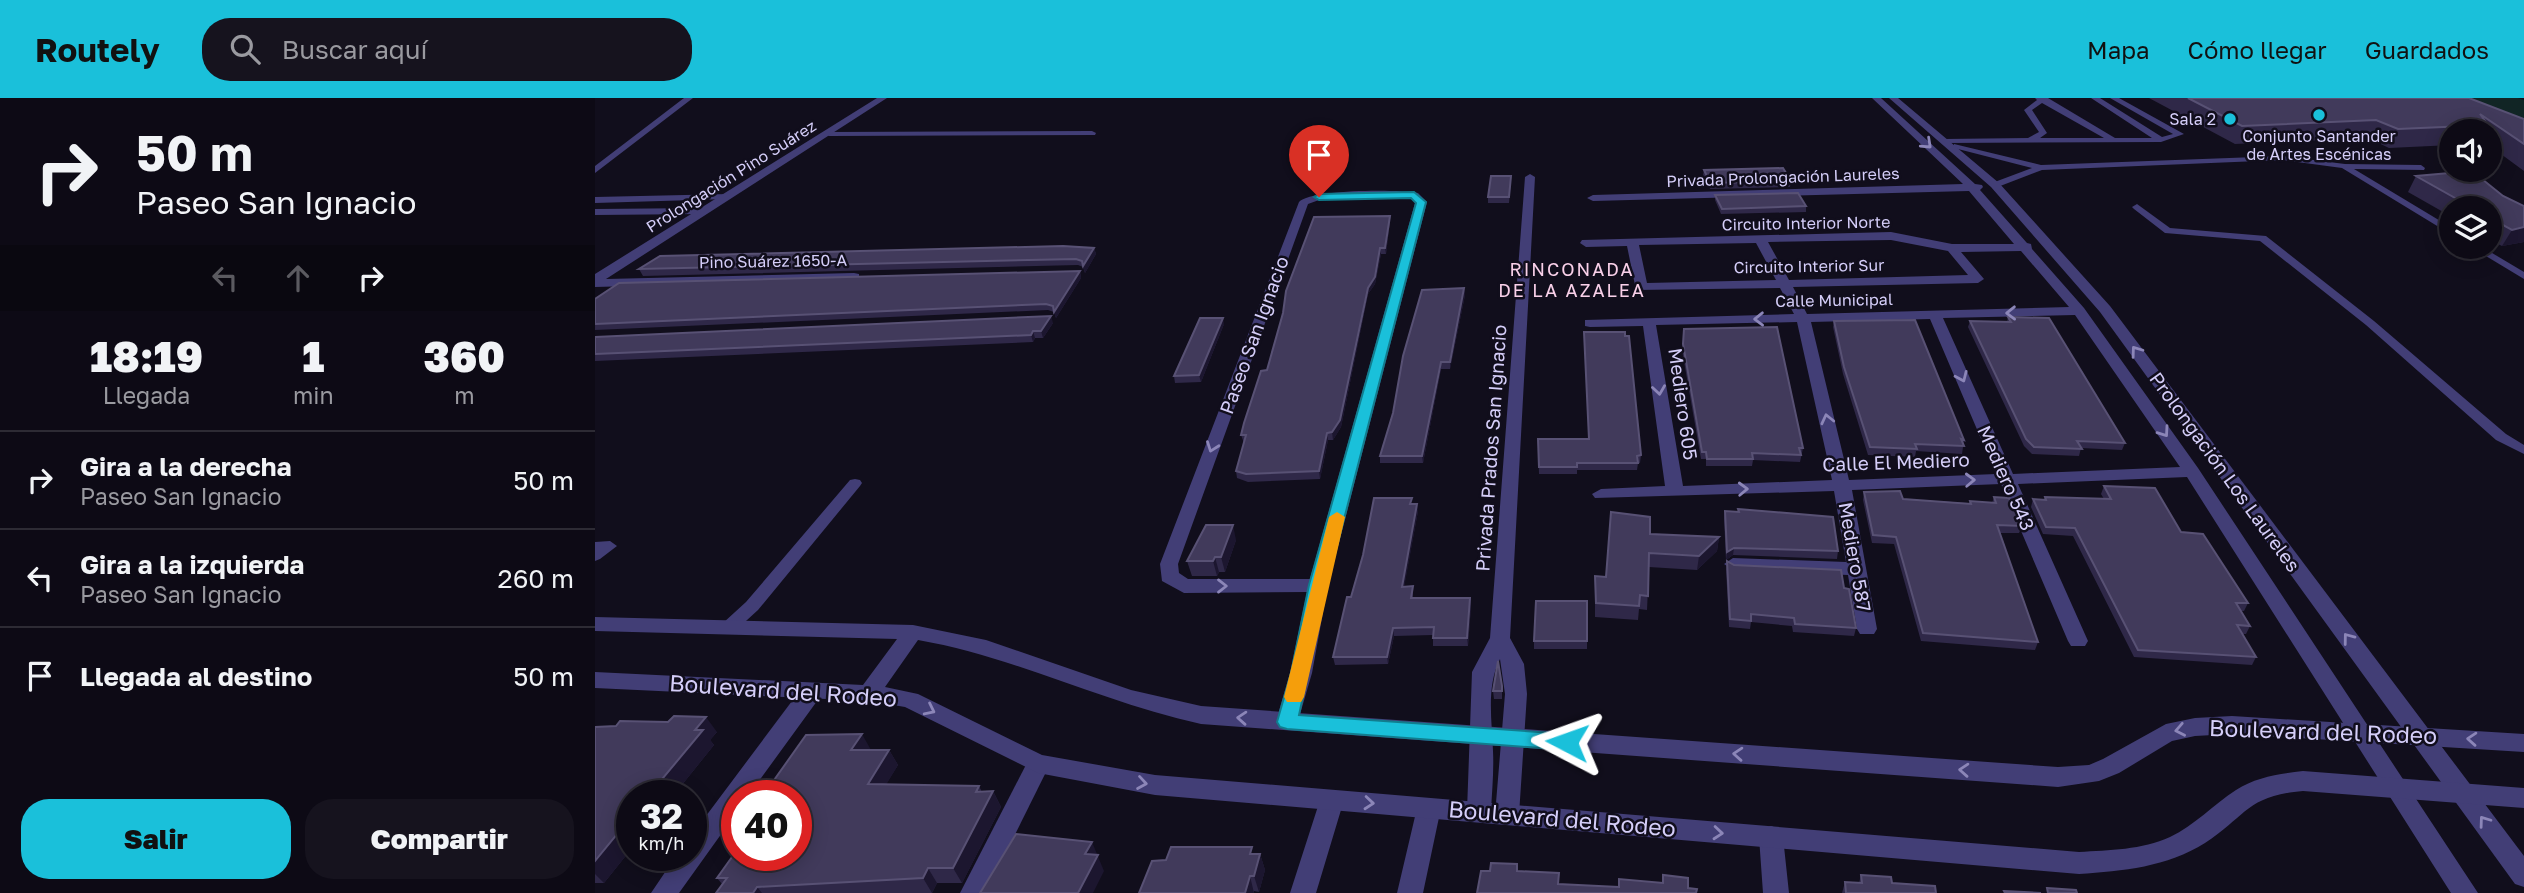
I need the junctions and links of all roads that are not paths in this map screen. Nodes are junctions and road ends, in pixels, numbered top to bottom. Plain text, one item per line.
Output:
1 (689, 98) edge
2 (884, 98) edge
3 (1877, 98) edge
4 (1893, 98) edge
5 (2095, 98) edge
6 (2114, 98) edge
7 (2041, 99) edge
8 (1092, 133) dead end
9 (828, 134) junction
10 (2114, 140) junction
11 (2161, 140) junction
12 (1946, 142) junction
13 (2027, 142) junction
14 (2344, 166) junction
15 (2041, 168) junction
16 (2421, 168) dead end
17 (595, 170) edge
18 (1530, 177) dead end
19 (1984, 187) junction
20 (727, 196) junction
21 (1593, 198) dead end
22 (595, 201) edge
23 (2137, 207) dead end
24 (703, 211) junction
25 (595, 212) edge
26 (2439, 224) edge
27 (1760, 239) junction
28 (1632, 242) junction
29 (1585, 243) dead end
30 (2027, 247) junction
31 (1952, 248) junction
32 (2496, 259) edge
33 (2524, 276) edge
34 (872, 277) edge
35 (595, 281) edge
36 (1784, 284) junction
37 (2079, 311) junction
38 (1935, 315) junction
39 (1803, 318) junction
40 (1649, 322) junction
41 (1590, 323) dead end
42 (2524, 450) edge
43 (2192, 472) junction
44 (2007, 479) junction
45 (855, 483) dead end
46 (1842, 485) junction
47 (1675, 492) junction
48 (1601, 494) dead end
49 (595, 547) edge
50 (595, 556) edge
51 (1733, 564) edge
52 (1857, 569) junction
53 (1318, 585) junction
54 (595, 624) edge
55 (729, 627) junction
56 (1867, 629) dead end
57 (913, 632) junction
58 (1500, 638) junction
59 (2078, 641) dead end
60 (595, 680) edge
61 (812, 691) junction
62 (869, 693) junction
63 (1287, 722) junction
64 (2358, 732) junction
65 (1481, 735) junction
66 (2420, 735) junction
67 (1512, 738) junction
68 (2524, 743) edge
69 (1038, 764) junction
70 (2395, 788) junction
71 (2463, 793) junction
72 (2524, 797) edge
73 (1332, 800) junction
74 (1429, 808) junction
75 (1479, 811) junction
76 (1507, 815) junction
77 (707, 834) edge
78 (1771, 837) junction
79 (680, 871) edge
80 (2524, 876) edge
81 (664, 893) edge
82 (973, 893) edge
83 (1303, 893) edge
84 (1410, 893) edge
85 (1776, 893) edge
86 (2465, 893) edge

1 - 17 lane
2 - 9 street, Prolongación Pino Suárez
3 -> 19 street, Prolongación Los Laureles
4 - 12 street, Prolongación Los Laureles
5 - 11 lane
6 - 11 lane
7 - 10 lane
7 - 13 lane
8 - 9 lane
9 - 20 street, Prolongación Pino Suárez
10 - 11 lane
10 - 13 lane
12 - 13 lane
12 - 15 lane
12 - 19 street, Prolongación Los Laureles
14 - 15 lane
14 - 16 lane
14 - 26 lane
15 - 19 lane
18 - 58 street, Privada Prados San Ignacio
19 - 21 street, Privada Prolongación Laureles
19 - 30 street, Prolongación Los Laureles
66 -> 19 street, Prolongación Los Laureles
20 - 22 lane
20 - 24 street, Prolongación Pino Suárez
23 - 42 lane
24 - 25 lane
24 - 35 street, Prolongación Pino Suárez
27 - 28 street, Circuito Interior Norte
27 - 31 street, Circuito Interior Norte
27 - 36 street, Mediero 587
28 - 29 street, Circuito Interior Norte
28 - 36 street, Circuito Interior Sur
30 - 31 street, Circuito Interior Norte
30 - 37 street, Prolongación Los Laureles
31 - 36 street, Circuito Interior Sur
32 - 33 lane
34 - 35 street, Pino Suárez 1650-A
36 - 39 street, Mediero 587
37 -> 38 street, Calle Municipal
37 -> 43 street, Prolongación Los Laureles
38 - 39 street, Calle Municipal
38 -> 44 street, Mediero 543
39 -> 40 street, Calle Municipal
46 -> 39 street, Mediero 587
40 - 41 street, Calle Municipal
40 -> 47 street, Mediero 605
43 - 44 street, Calle El Mediero
43 - 64 street, Prolongación Los Laureles
46 -> 44 street, Calle El Mediero
44 - 59 street, Mediero 543
45 - 55 lane
47 -> 46 street, Calle El Mediero
46 - 52 street, Mediero 587
47 - 48 street, Calle El Mediero
49 - 50 lane
51 - 52 street
52 - 56 street, Mediero 587
53 -> 53 street, Paseo San Ignacio
53 - 63 street, Paseo San Ignacio
54 - 55 street, Boulevard del Rodeo
55 - 57 street, Boulevard del Rodeo
57 - 62 street
63 -> 57 street, Boulevard del Rodeo
58 - 65 street
58 - 67 street
60 - 61 street, Boulevard del Rodeo
61 - 62 street, Boulevard del Rodeo
61 - 77 street
62 -> 69 street, Boulevard del Rodeo
63 - 65 street, Boulevard del Rodeo
64 - 66 street, Boulevard del Rodeo
64 -> 67 street, Boulevard del Rodeo
64 - 70 street, Prolongación Los Laureles
65 - 67 street, Boulevard del Rodeo
65 - 75 street
68 -> 66 street, Boulevard del Rodeo
66 - 71 street, Prolongación Los Laureles
67 - 76 street
69 -> 73 street, Boulevard del Rodeo
69 - 82 street
70 - 71 street, Boulevard del Rodeo
70 - 78 street, Boulevard del Rodeo
70 - 86 street, Prolongación Los Laureles
71 - 72 street, Boulevard del Rodeo
80 -> 71 street, Prolongación Los Laureles
73 -> 74 street, Boulevard del Rodeo
73 - 83 street
74 - 75 street, Boulevard del Rodeo
74 - 84 street
75 - 76 street, Boulevard del Rodeo
76 -> 78 street, Boulevard del Rodeo
78 - 85 street
79 - 81 street

